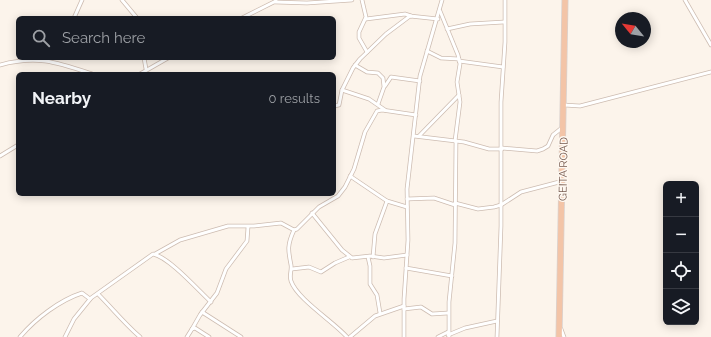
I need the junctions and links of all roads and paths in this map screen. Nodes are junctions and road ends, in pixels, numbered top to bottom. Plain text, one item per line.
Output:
1 (82, 0) edge
2 (122, 0) edge
3 (269, 0) edge
4 (352, 0) edge
5 (362, 0) edge
6 (442, 0) edge
7 (505, 0) edge
8 (565, 0) edge
9 (684, 0) edge
10 (275, 2) edge
11 (440, 11) junction
12 (75, 16) edge
13 (135, 16) edge
14 (246, 16) edge
15 (413, 16) junction
16 (366, 19) junction
17 (438, 19) junction
18 (504, 22) junction
19 (448, 29) junction
20 (711, 45) edge
21 (427, 51) junction
22 (367, 52) junction
23 (26, 60) edge
24 (38, 60) edge
25 (144, 60) edge
26 (164, 60) edge
27 (459, 60) junction
28 (45, 61) joint
29 (0, 65) edge
30 (355, 65) junction
31 (504, 67) junction
32 (146, 69) junction
33 (85, 72) edge
34 (142, 72) edge
35 (711, 72) edge
36 (420, 82) junction
37 (384, 87) junction
38 (342, 90) junction
39 (460, 95) junction
40 (378, 104) junction
41 (564, 105) junction
42 (336, 106) edge
43 (386, 111) junction
44 (416, 114) junction
45 (564, 127) junction
46 (414, 136) junction
47 (419, 136) junction
48 (456, 141) junction
49 (16, 146) edge
50 (502, 148) junction
51 (0, 156) edge
52 (350, 176) junction
53 (562, 181) junction
54 (407, 199) junction
55 (387, 200) junction
56 (455, 204) junction
57 (501, 205) junction
58 (407, 207) junction
59 (312, 213) junction
60 (248, 226) junction
61 (294, 230) junction
62 (155, 254) junction
63 (407, 255) junction
64 (349, 257) junction
65 (368, 257) junction
66 (373, 257) junction
67 (406, 268) junction
68 (292, 269) junction
69 (452, 276) junction
70 (98, 294) junction
71 (90, 299) junction
72 (211, 302) junction
73 (404, 307) junction
74 (202, 312) junction
75 (448, 313) junction
76 (380, 314) junction
77 (497, 322) junction
78 (560, 326) junction
79 (192, 329) junction
80 (448, 335) edge
81 (20, 337) edge
82 (65, 337) edge
83 (140, 337) edge
84 (187, 337) edge
85 (209, 337) edge
86 (241, 337) edge
87 (347, 337) edge
88 (350, 337) edge
89 (404, 337) edge
90 (438, 337) edge
91 (497, 337) edge
92 (559, 337) edge
93 (564, 337) edge

1 - 12 street
2 - 13 street
3 - 10 street
4 - 10 street
5 - 16 street
6 - 11 street
7 - 18 street
8 - 41 highway, GEITA ROAD
9 - 20 street
10 - 14 street
11 - 17 street
11 - 19 street
15 - 16 street
15 - 17 street
15 - 22 street
16 - 22 street
17 - 21 street
18 - 19 street
18 - 31 street
19 - 27 street
21 - 27 street
21 - 36 street
22 - 30 street
23 - 29 street
24 - 28 street
25 - 32 street
26 - 32 street
27 - 31 street
27 - 39 street
28 - 33 street
30 - 37 street
30 - 38 street
31 - 50 street
32 - 34 street
35 - 41 street
36 - 37 street
36 - 44 street
37 - 40 street
38 - 40 street
38 - 42 street
39 - 47 street
39 - 48 street
40 - 43 street
41 - 45 highway, GEITA ROAD
43 - 44 street
43 - 52 street
44 - 46 street
45 - 50 street
45 - 53 highway, GEITA ROAD
46 - 47 street
46 - 54 street
47 - 48 street
48 - 50 street
48 - 56 street
49 - 51 street
50 - 57 street
52 - 55 street
52 - 59 street
53 - 57 street
53 - 78 highway, GEITA ROAD
54 - 56 street
54 - 58 street
55 - 58 street
55 - 66 street
56 - 57 street
56 - 69 street
57 - 77 street
58 - 63 street
59 - 61 street
59 - 64 street
60 - 61 street
60 - 62 street
60 - 72 street
61 - 68 street
62 - 70 street
62 - 72 street
63 - 66 street
63 - 67 street
64 - 65 street
64 - 68 street
65 - 66 street
65 - 76 street
67 - 69 street
67 - 73 street
68 - 87 street
69 - 75 street
70 - 71 street
70 - 83 street
71 - 81 street
71 - 82 street
72 - 74 street
73 - 75 street
73 - 76 street
73 - 89 street
74 - 79 street
74 - 86 street
75 - 80 street
76 - 88 street
77 - 80 street
77 - 91 street
78 - 92 highway, GEITA ROAD
78 - 93 street
79 - 84 street
79 - 85 street
80 - 90 street

